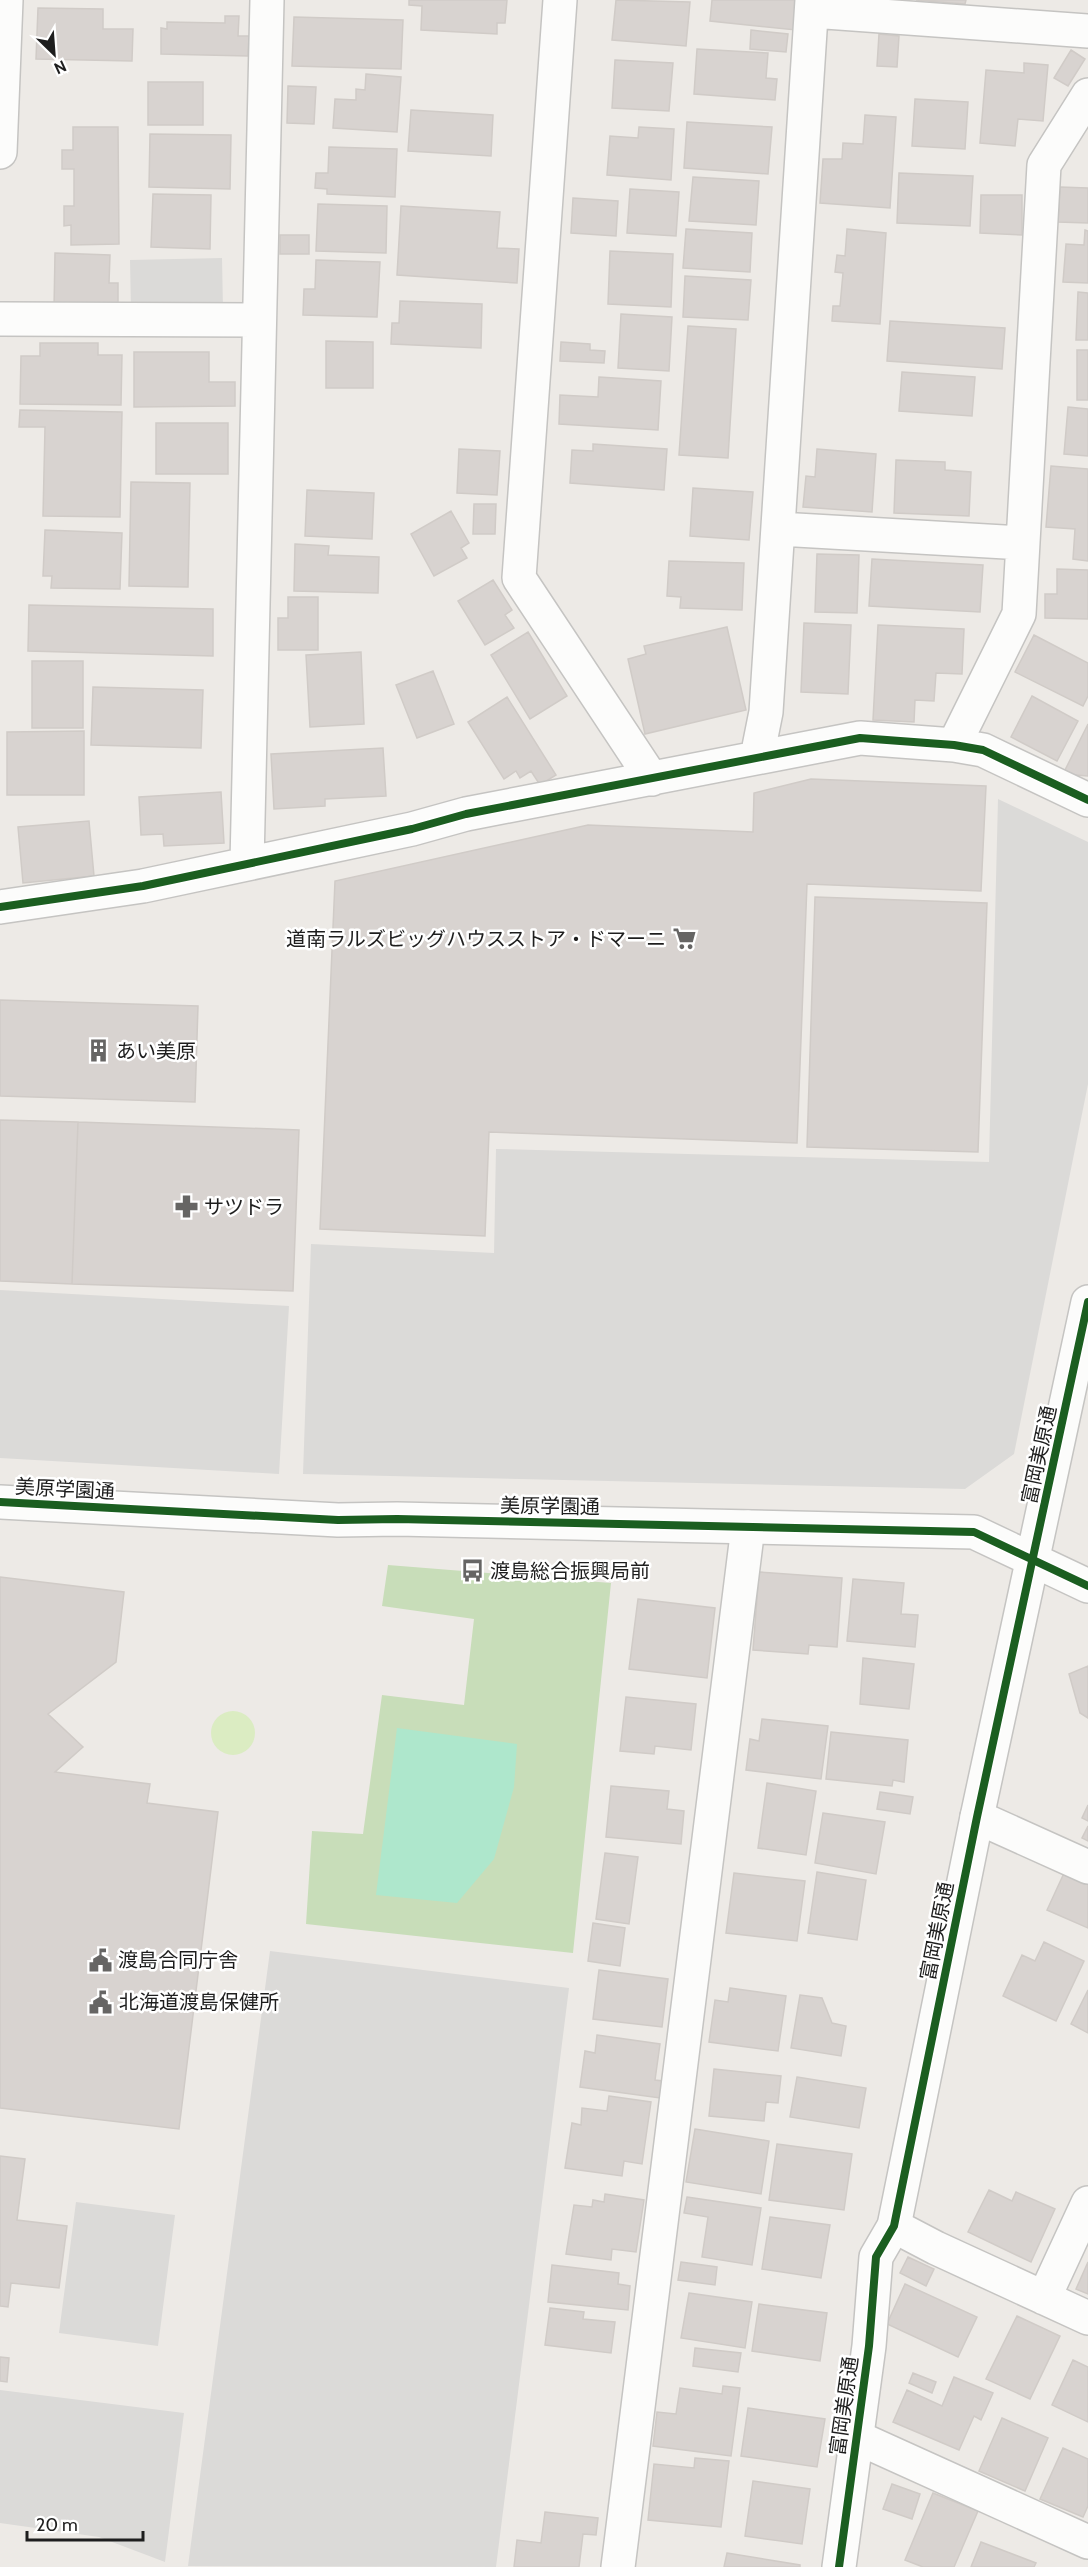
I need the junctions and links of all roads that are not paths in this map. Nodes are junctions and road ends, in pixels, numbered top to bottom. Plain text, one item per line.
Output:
1 (6, 0) edge
2 (267, 0) edge
3 (560, 0) edge
4 (812, 5) edge
5 (1088, 31) edge
6 (1088, 95) edge
7 (0, 152) edge
8 (0, 319) edge
9 (258, 320) junction
10 (779, 529) junction
11 (1022, 543) junction
12 (954, 745) junction
13 (757, 757) junction
14 (652, 779) junction
15 (1088, 800) edge
16 (247, 863) junction
17 (0, 907) edge
18 (1088, 1302) edge
19 (0, 1502) edge
20 (748, 1527) junction
21 (1034, 1560) junction
22 (1088, 1586) edge
23 (977, 1817) junction
24 (1088, 1867) edge
25 (1088, 2203) edge
26 (894, 2226) junction
27 (1044, 2298) junction
28 (1088, 2318) edge
29 (856, 2436) junction
30 (1088, 2542) edge
31 (618, 2567) edge
32 (839, 2567) edge

1 - 7 street
2 - 9 street
3 - 14 street
4 - 5 street
4 - 10 street
6 - 11 street
8 - 9 street
9 - 16 street
10 - 11 street
10 - 13 street
11 - 12 street
12 - 13 street
12 - 15 street
13 - 14 street
14 - 16 street
16 - 17 street
18 - 21 street, 富岡美原通
19 - 20 street, 美原学園通
20 - 21 street, 美原学園通
20 - 31 street
21 - 22 street, 美原学園通
21 - 23 street, 富岡美原通
23 - 24 street
23 - 26 street, 富岡美原通
25 - 27 street
26 - 27 street
26 - 29 street, 富岡美原通
27 - 28 street
29 - 30 street
29 - 32 street, 富岡美原通

